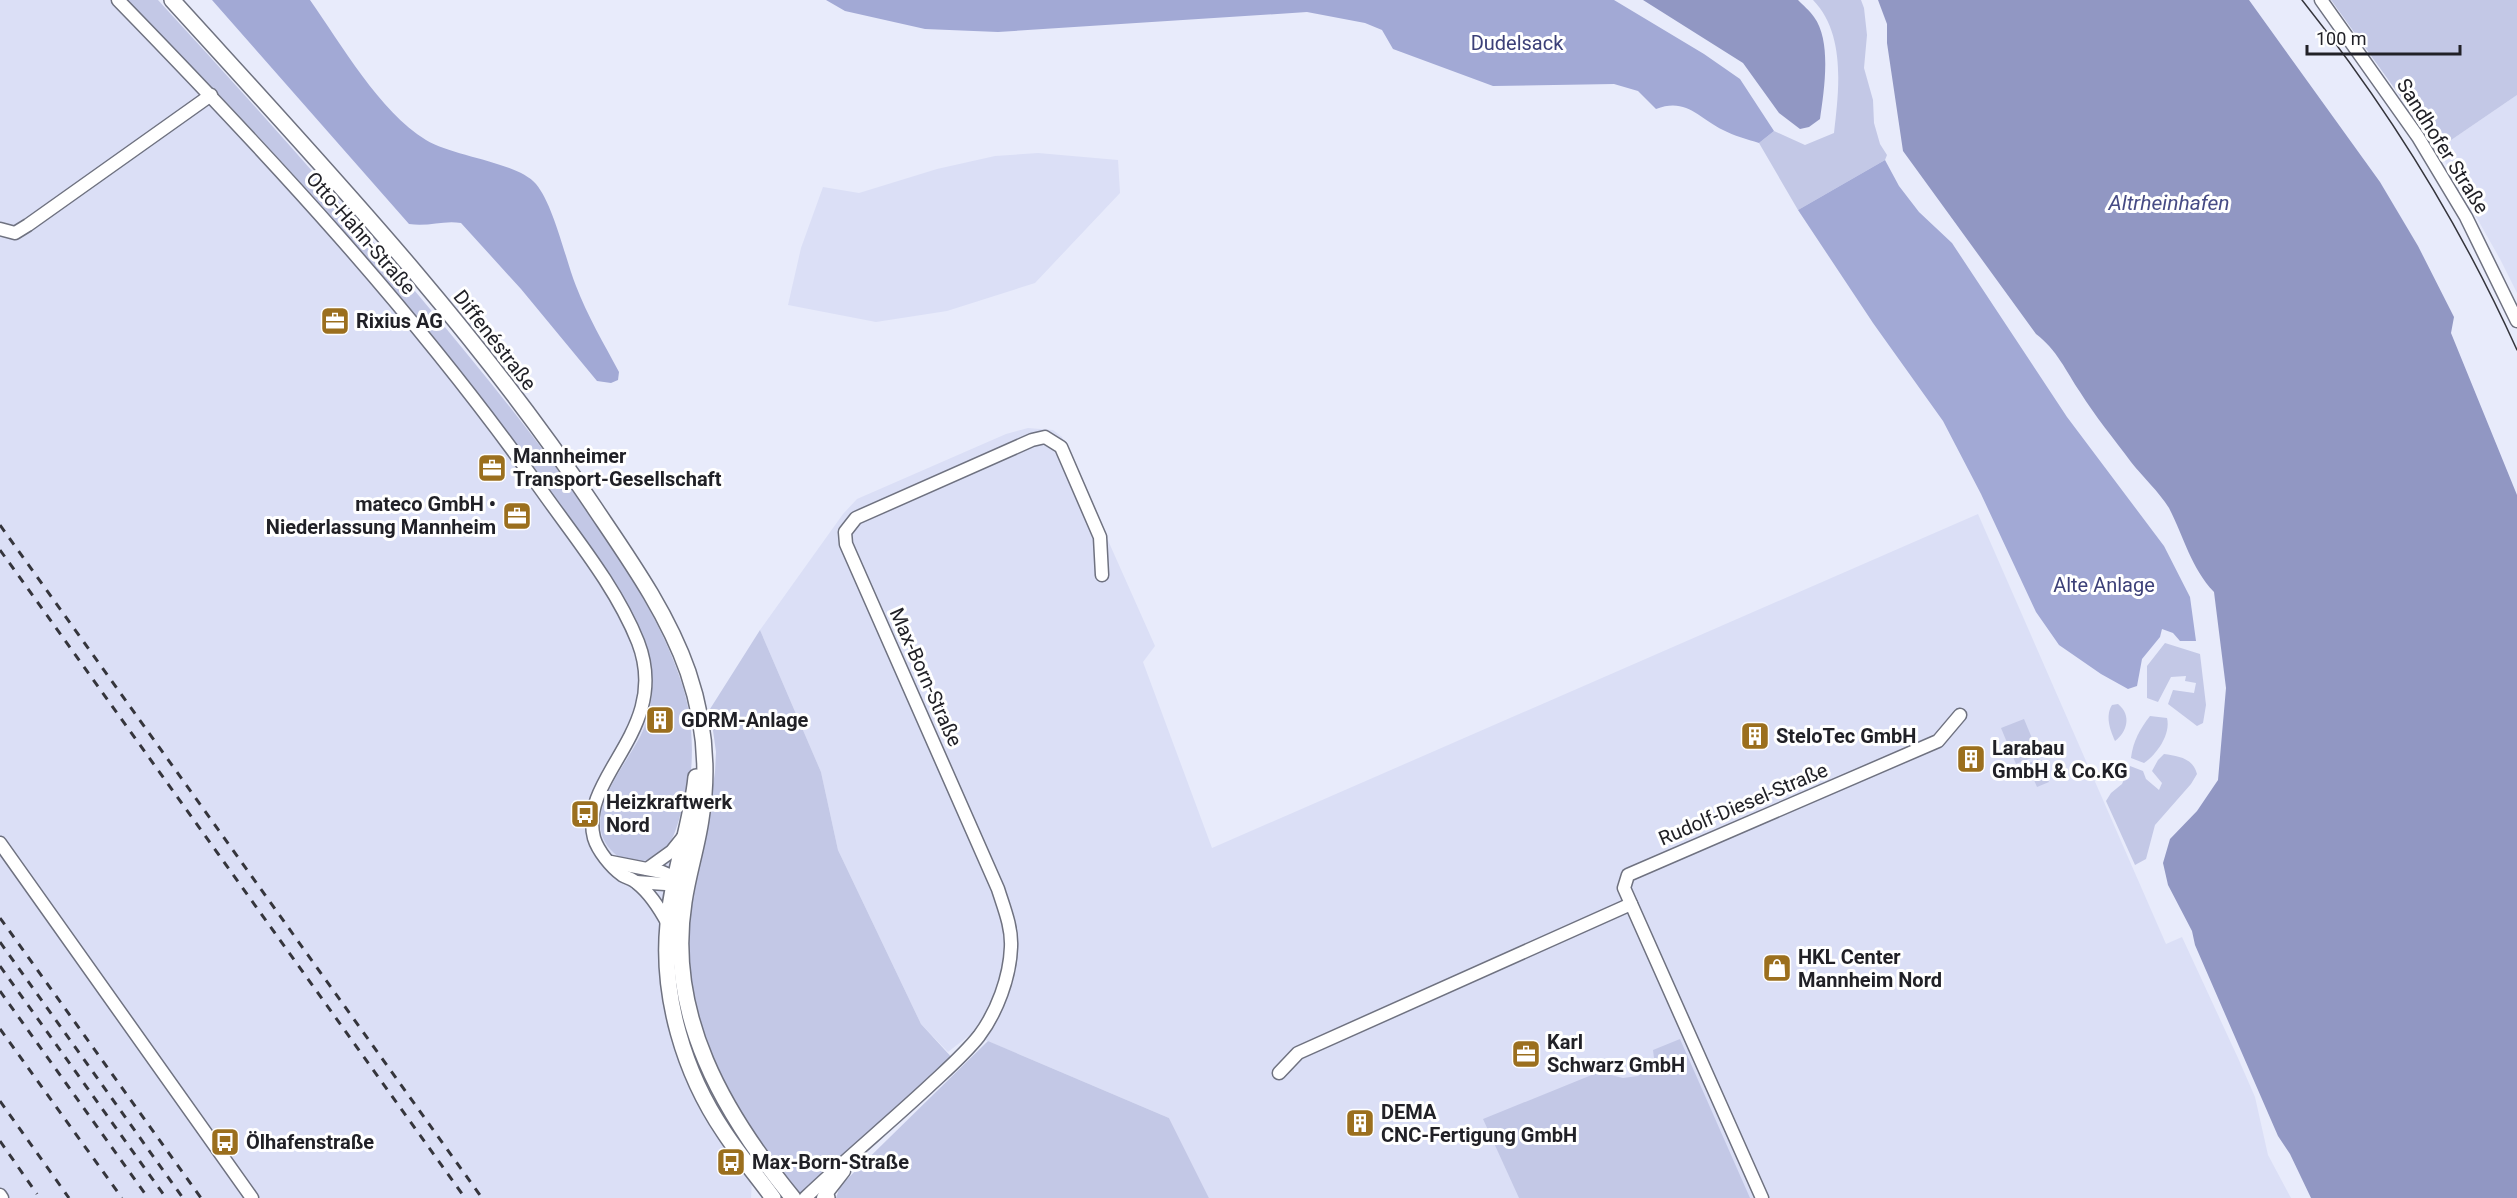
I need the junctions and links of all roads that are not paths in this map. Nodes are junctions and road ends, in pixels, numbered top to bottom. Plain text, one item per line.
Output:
1 (118, 0) edge
2 (172, 0) edge
3 (2321, 0) edge
4 (210, 95) junction
5 (0, 229) edge
6 (2517, 321) edge
7 (1102, 574) dead end
8 (1960, 716) dead end
9 (703, 754) junction
10 (685, 835) junction
11 (0, 843) edge
12 (609, 861) junction
13 (647, 869) junction
14 (636, 882) junction
15 (679, 882) junction
16 (1631, 904) junction
17 (668, 924) junction
18 (1279, 1073) dead end
19 (860, 1151) junction
20 (761, 1182) junction
21 (825, 1197) edge
22 (252, 1198) edge
23 (762, 1198) edge
24 (773, 1198) edge
25 (793, 1198) edge
26 (805, 1198) edge
27 (1762, 1198) edge

1 - 4 street, Otto-Hahn-Straße
2 - 9 main road, Diffenéstraße
3 - 6 street, Sandhofer Straße
4 - 5 street
4 - 12 street, Otto-Hahn-Straße
7 - 19 street, Max-Born-Straße
8 - 16 street, Rudolf-Diesel-Straße
9 - 10 main road, Diffenéstraße
9 - 15 main road, Diffenéstraße
10 - 13 street
10 - 15 main road, Diffenéstraße
11 - 22 street
12 - 13 street
12 - 14 street, Otto-Hahn-Straße
13 - 15 street
14 - 15 street, Otto-Hahn-Straße
14 - 17 street, Otto-Hahn-Straße
15 - 17 main road, Diffenéstraße
15 - 25 main road, Diffenéstraße
16 - 18 street
16 - 27 street, Rudolf-Diesel-Straße
17 - 20 main road, Diffenéstraße
19 - 21 street, Max-Born-Straße
19 - 26 street, Max-Born-Straße
20 - 23 main road
20 - 24 main road, Diffenéstraße

